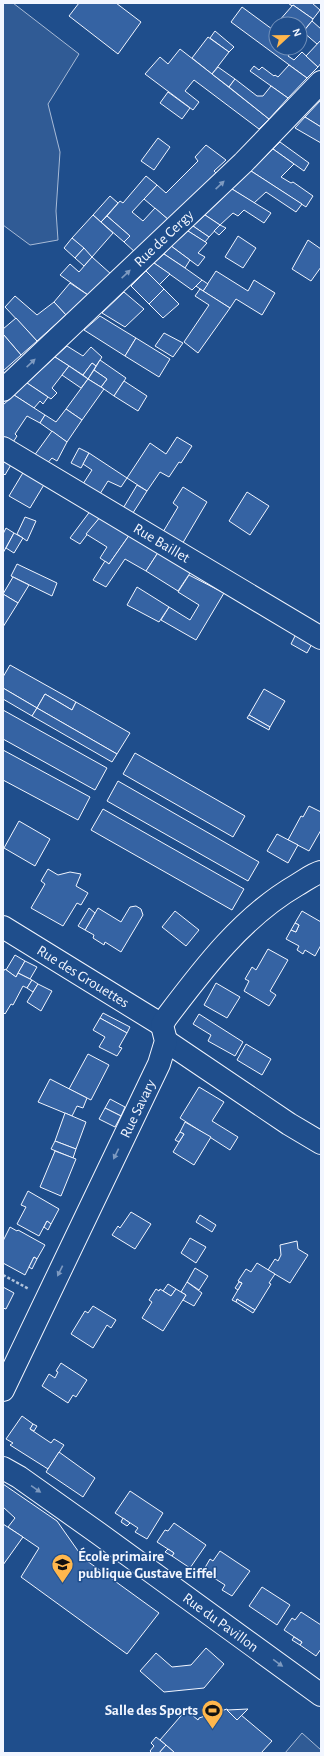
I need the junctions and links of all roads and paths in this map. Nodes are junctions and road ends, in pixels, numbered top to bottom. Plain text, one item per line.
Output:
1 (321, 82) edge
2 (3, 390) edge
3 (3, 448) edge
4 (321, 638) edge
5 (321, 872) edge
6 (3, 927) edge
7 (164, 1033) junction
8 (321, 1143) edge
9 (3, 1275) edge
10 (30, 1290) dead end
11 (3, 1390) edge
12 (3, 1468) edge
13 (321, 1695) edge

2 -> 1 street, Rue de Cergy
3 - 4 street, Rue Baillet
5 - 7 street, Rue Savary
6 - 7 street, Rue des Grouettes
7 - 8 street, Rue des Grouettes
7 -> 11 street, Rue Savary
9 - 10 path
12 -> 13 street, Rue du Pavillon

